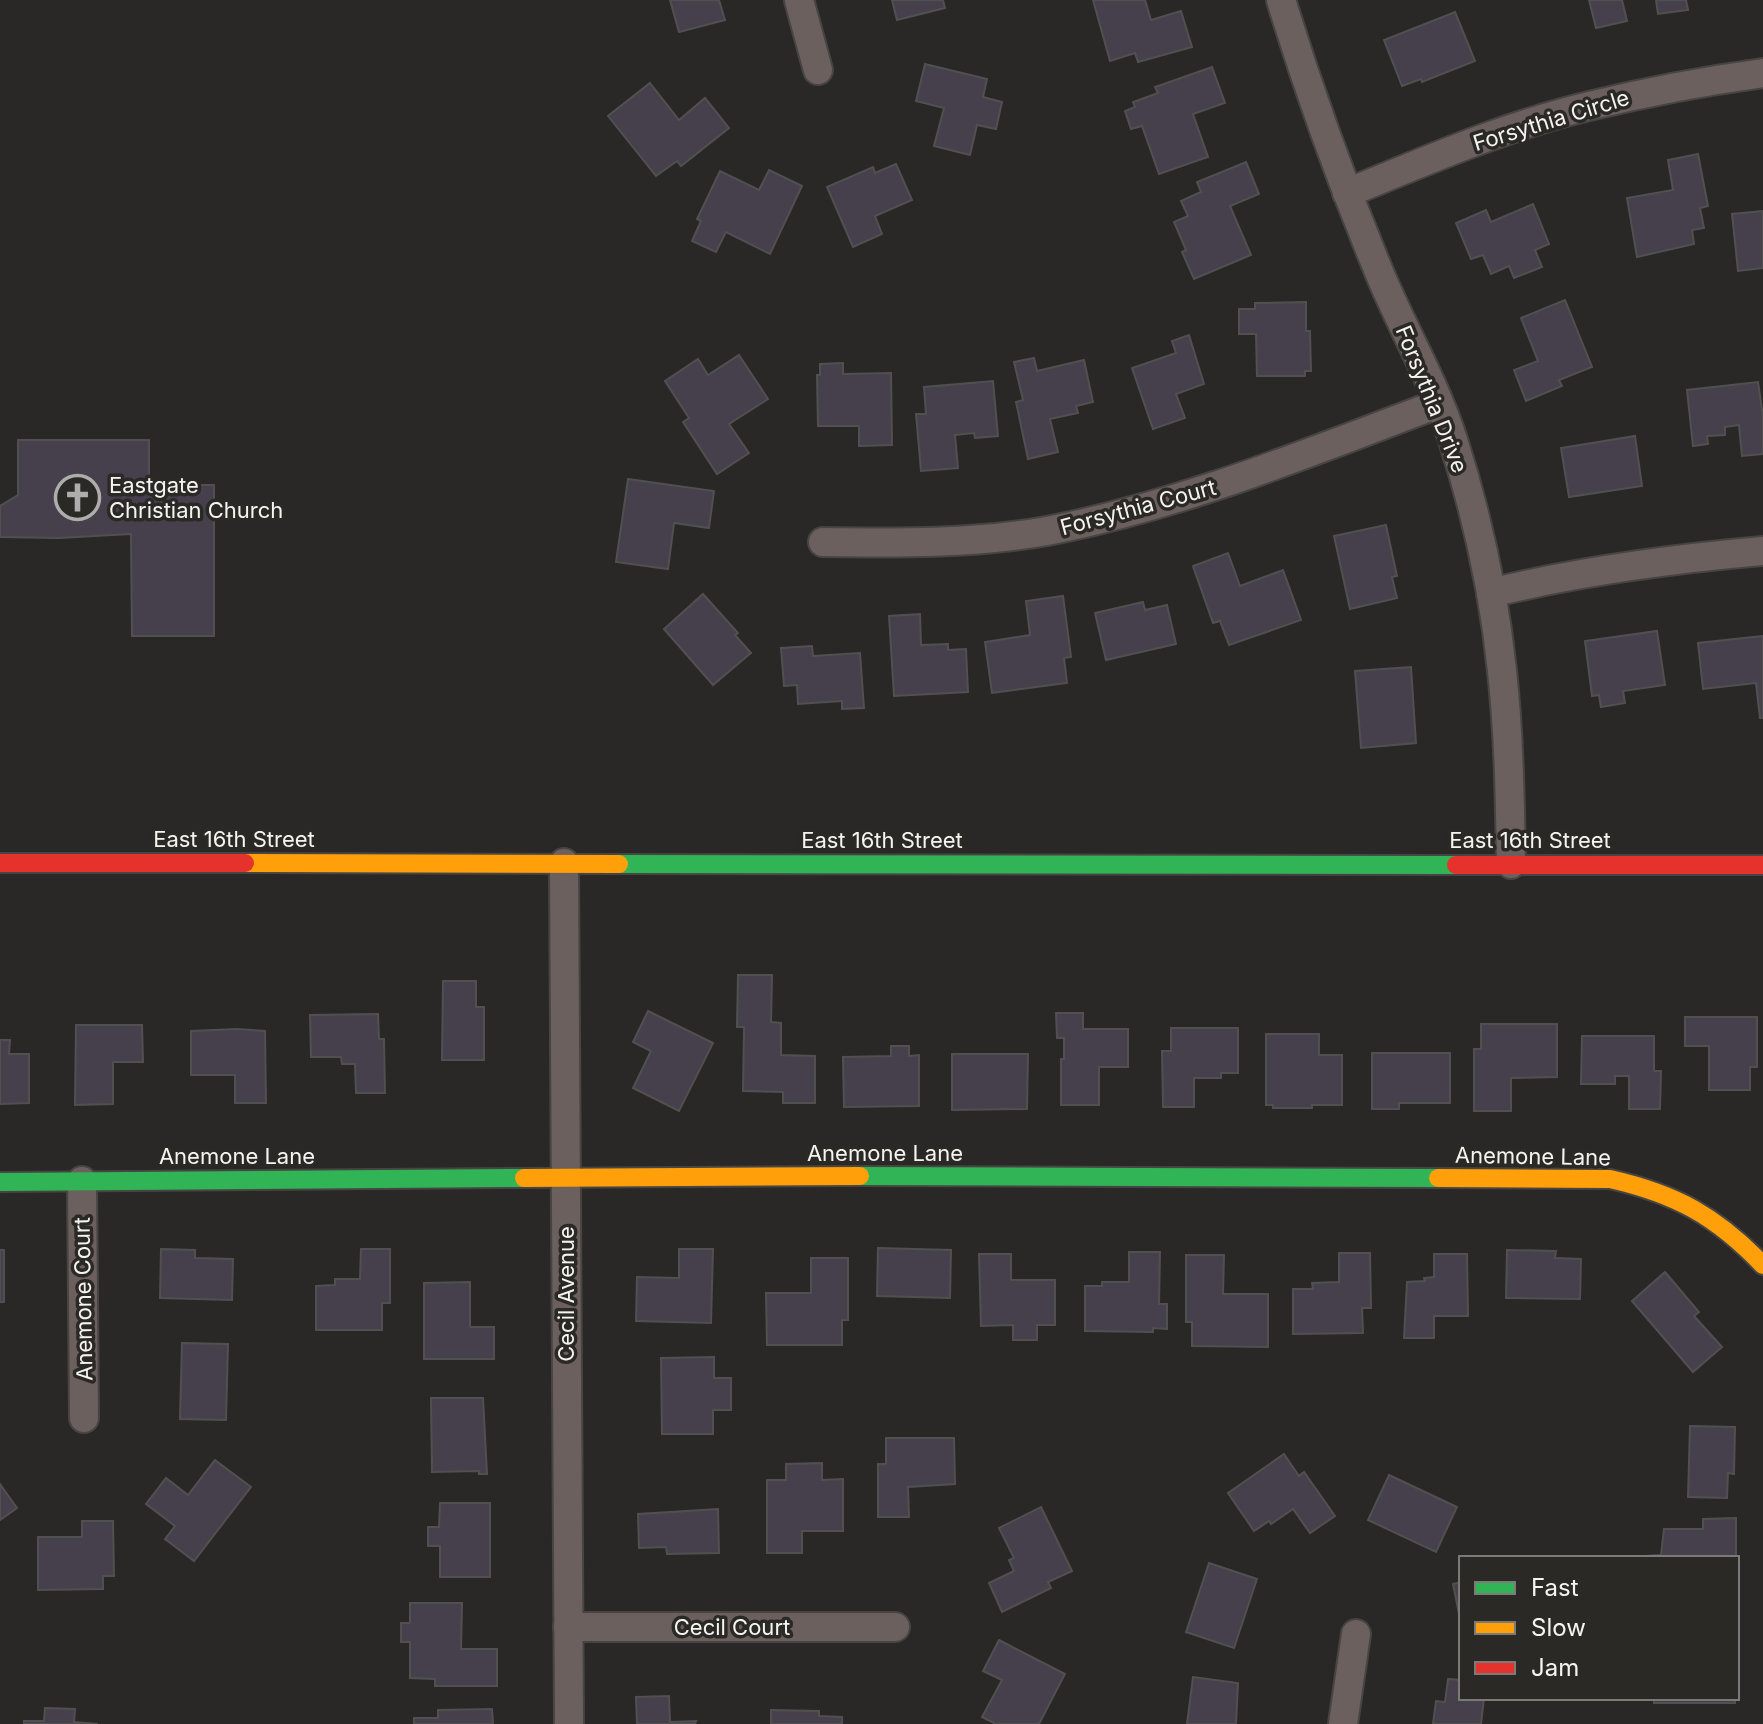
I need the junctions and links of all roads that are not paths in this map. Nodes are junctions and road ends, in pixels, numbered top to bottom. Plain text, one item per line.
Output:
1 (799, 0) edge
2 (1281, 0) edge
3 (818, 70) dead end
4 (1763, 73) edge
5 (1347, 193) junction
6 (1438, 404) junction
7 (823, 542) dead end
8 (1763, 551) edge
9 (1491, 593) junction
10 (0, 863) edge
11 (564, 863) junction
12 (1511, 864) junction
13 (1763, 865) edge
14 (566, 1177) junction
15 (82, 1181) junction
16 (0, 1182) edge
17 (1759, 1252) edge
18 (84, 1418) dead end
19 (568, 1627) junction
20 (895, 1627) dead end
21 (1356, 1634) dead end
22 (569, 1724) edge
23 (1343, 1724) edge

1 - 3 street
2 - 5 street, Forsythia Drive
4 - 5 street, Forsythia Circle
5 - 6 street, Forsythia Drive
6 - 7 street, Forsythia Court
6 - 9 street, Forsythia Drive
8 - 9 street
9 - 12 street, Forsythia Drive
10 - 11 street, East 16th Street
11 - 12 street, East 16th Street
11 - 14 street, Cecil Avenue
12 - 13 street, East 16th Street
14 - 15 street, Anemone Lane
14 - 17 street, Anemone Lane
14 - 19 street, Cecil Avenue
15 - 16 street, Anemone Lane
15 - 18 street, Anemone Court
19 - 20 street, Cecil Court
19 - 22 street, Cecil Avenue
21 - 23 street

